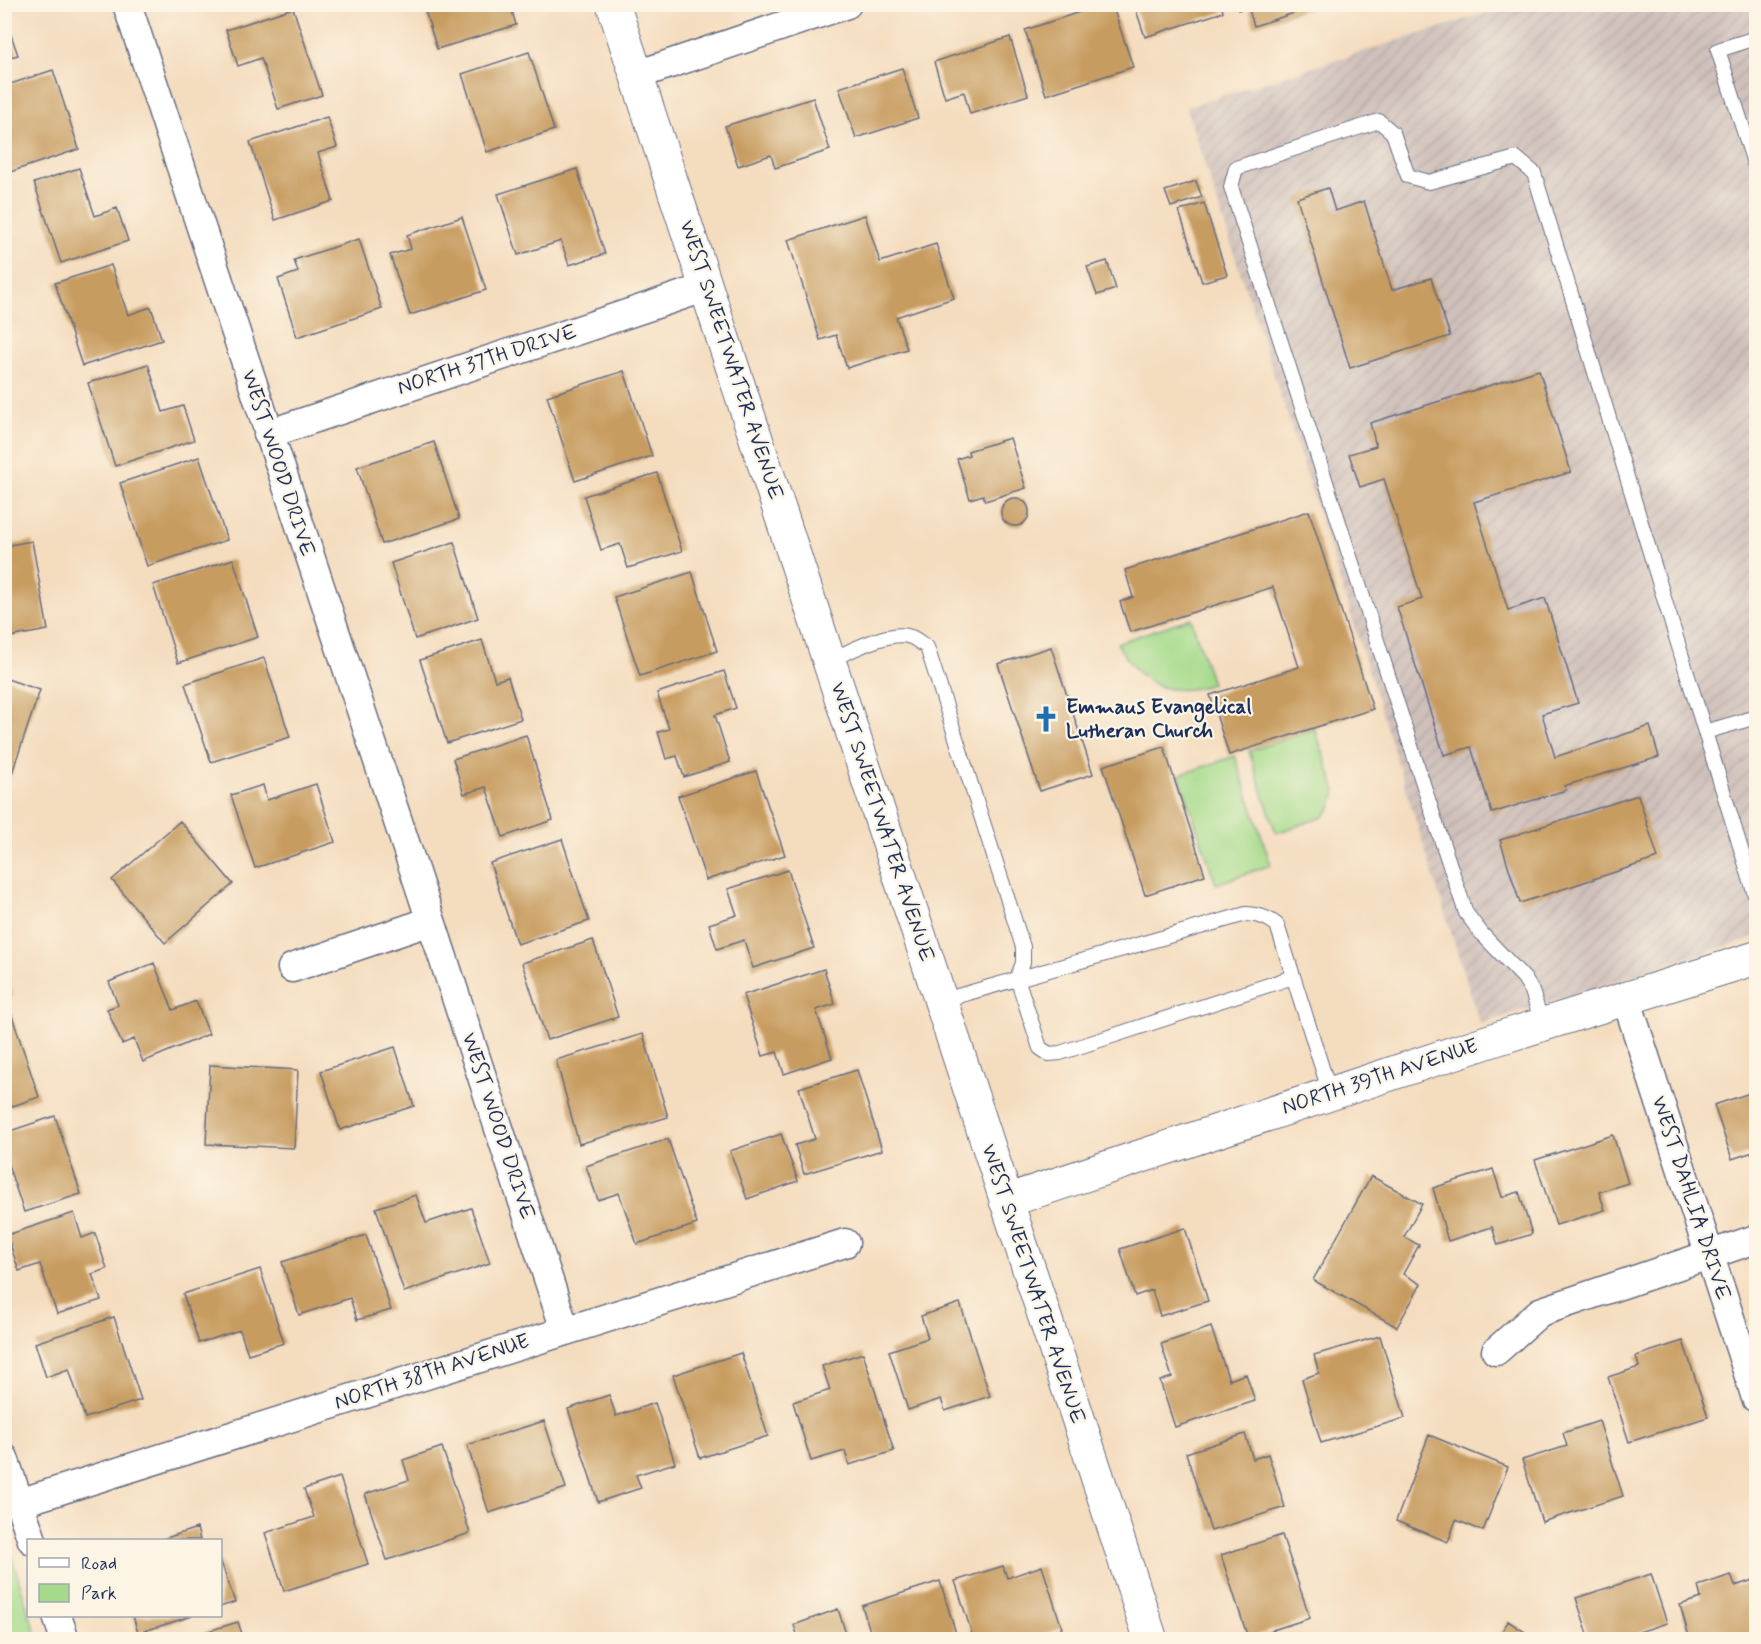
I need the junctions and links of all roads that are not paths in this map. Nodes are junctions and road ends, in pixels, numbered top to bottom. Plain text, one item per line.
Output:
1 (126, 4) edge
2 (614, 4) edge
3 (847, 4) edge
4 (1756, 38) edge
5 (637, 75) junction
6 (1756, 169) edge
7 (707, 286) junction
8 (268, 434) junction
9 (830, 660) junction
10 (1756, 717) edge
11 (1705, 732) junction
12 (1756, 898) edge
13 (431, 921) junction
14 (1756, 958) edge
15 (292, 968) dead end
16 (1293, 977) junction
17 (1017, 978) junction
18 (1626, 998) junction
19 (940, 1001) junction
20 (1542, 1024) junction
21 (1330, 1094) junction
22 (1006, 1201) junction
23 (1756, 1239) edge
24 (845, 1243) dead end
25 (1709, 1255) junction
26 (565, 1330) junction
27 (1496, 1351) dead end
28 (1756, 1398) edge
29 (4, 1458) edge
30 (19, 1503) junction
31 (32, 1539) edge
32 (57, 1617) edge
33 (65, 1640) edge
34 (1151, 1640) edge

1 - 8 street, WEST WOOD DRIVE
2 - 5 street, WEST SWEETWATER AVENUE
3 - 5 street
4 - 6 lane
5 - 7 street, WEST SWEETWATER AVENUE
7 - 8 street, NORTH 37TH DRIVE
7 - 9 street, WEST SWEETWATER AVENUE
8 - 13 street, WEST WOOD DRIVE
9 - 17 lane
9 - 19 street, WEST SWEETWATER AVENUE
10 - 11 lane
11 - 12 lane
11 - 20 lane
13 - 15 street
13 - 26 street, WEST WOOD DRIVE
14 - 18 street, NORTH 39TH AVENUE
16 - 17 lane
16 - 17 lane
16 - 21 lane
17 - 19 lane
18 - 20 street, NORTH 39TH AVENUE
18 - 25 street, WEST DAHLIA DRIVE
19 - 22 street, WEST SWEETWATER AVENUE
20 - 21 street, NORTH 39TH AVENUE
21 - 22 street, NORTH 39TH AVENUE
22 - 34 street, WEST SWEETWATER AVENUE
23 - 25 street
24 - 26 street, NORTH 38TH AVENUE
25 - 27 street
25 - 28 street, WEST DAHLIA DRIVE
26 - 30 street, NORTH 38TH AVENUE
29 - 30 street
30 - 31 street
32 - 33 street

